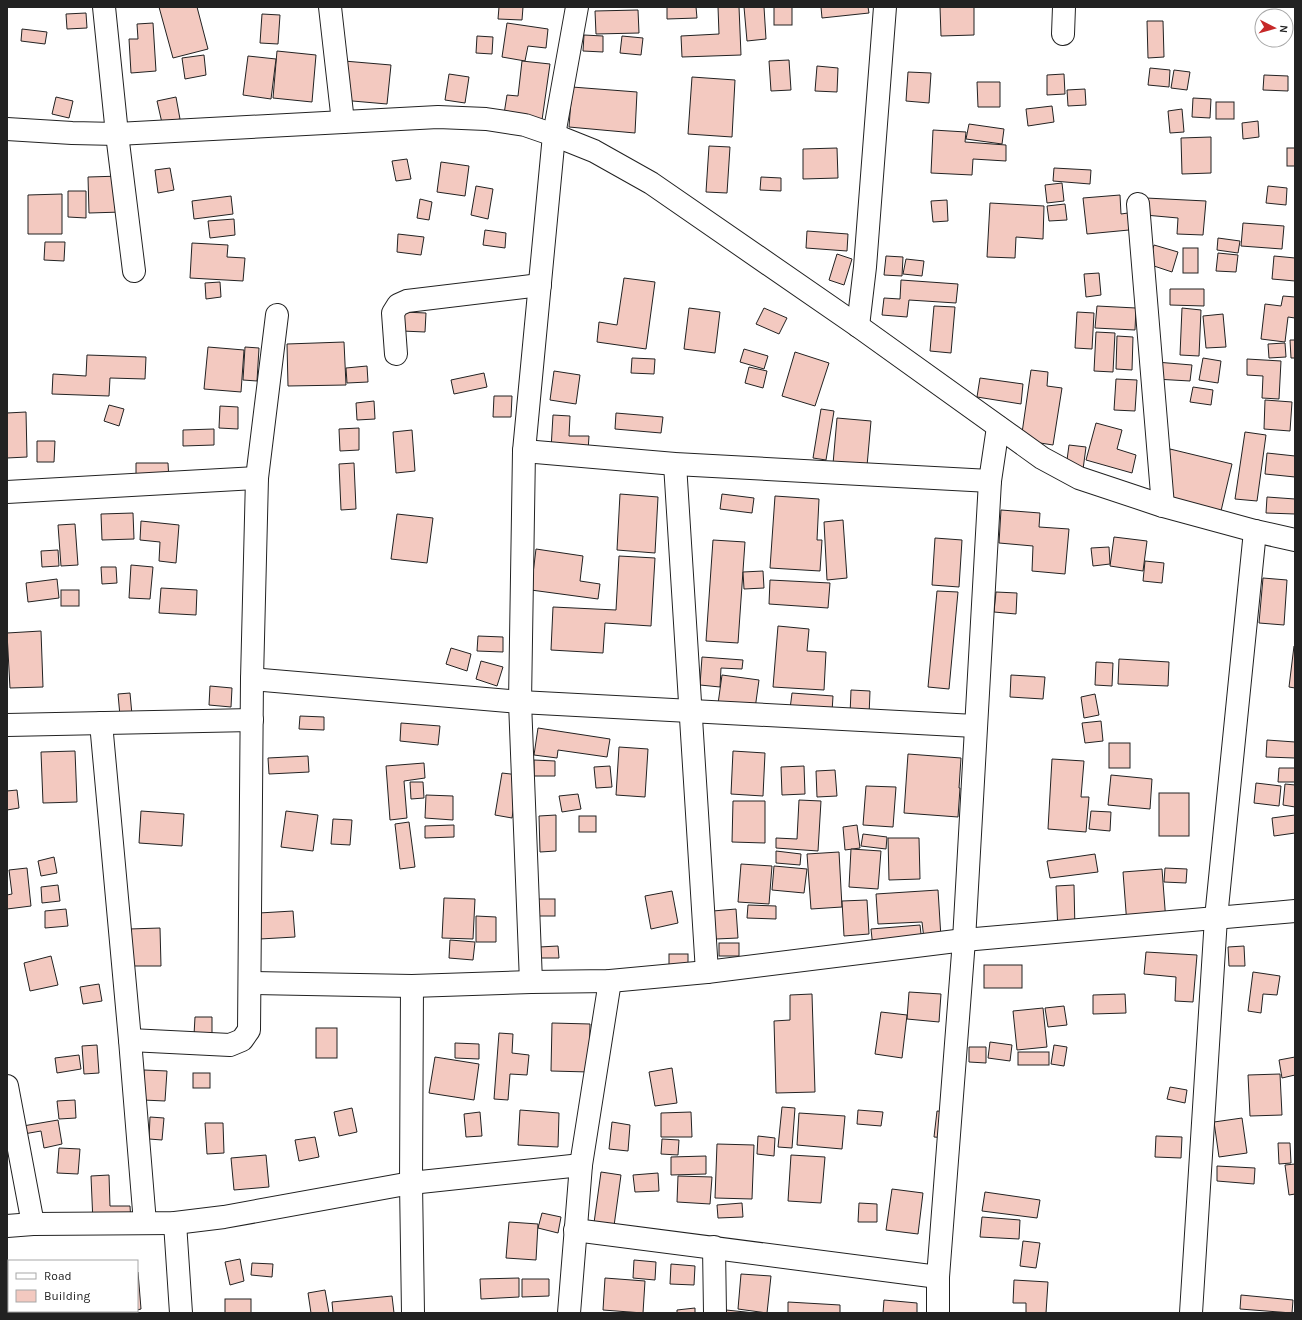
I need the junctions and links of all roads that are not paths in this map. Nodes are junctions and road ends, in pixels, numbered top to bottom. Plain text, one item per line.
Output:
1 (104, 7) edge
2 (330, 7) edge
3 (577, 7) edge
4 (886, 7) edge
5 (1064, 7) edge
6 (1063, 34) dead end
7 (343, 122) junction
8 (7, 129) edge
9 (117, 134) junction
10 (554, 135) junction
11 (1138, 204) dead end
12 (134, 271) dead end
13 (540, 285) junction
14 (277, 315) dead end
15 (858, 326) junction
16 (396, 354) dead end
17 (998, 428) junction
18 (524, 451) junction
19 (675, 464) junction
20 (258, 478) junction
21 (990, 481) junction
22 (7, 492) edge
23 (1163, 506) junction
24 (1255, 531) junction
25 (1295, 540) edge
26 (252, 679) junction
27 (520, 702) junction
28 (691, 711) junction
29 (252, 720) junction
30 (101, 723) junction
31 (7, 725) edge
32 (975, 726) junction
33 (1295, 911) edge
34 (1216, 918) junction
35 (964, 940) junction
36 (707, 972) junction
37 (610, 981) junction
38 (531, 982) junction
39 (250, 983) junction
40 (412, 986) junction
41 (130, 1040) junction
42 (7, 1086) edge
43 (581, 1165) junction
44 (411, 1183) junction
45 (145, 1223) junction
46 (175, 1223) junction
47 (33, 1224) junction
48 (7, 1226) edge
49 (575, 1230) junction
50 (714, 1247) junction
51 (938, 1277) junction
52 (181, 1313) edge
53 (413, 1313) edge
54 (568, 1313) edge
55 (715, 1313) edge
56 (938, 1313) edge
57 (1192, 1313) edge

1 - 9 street
2 - 7 street
3 - 10 street
4 - 15 street
5 - 6 street
7 - 9 street
7 - 10 street
8 - 9 street
9 - 12 street
10 - 13 street
10 - 15 street
11 - 23 street
13 - 16 street
13 - 18 street
14 - 20 street
15 - 17 street
17 - 21 street
17 - 23 street
18 - 19 street
18 - 27 street
19 - 21 street
19 - 28 street
20 - 22 street
20 - 26 street
21 - 32 street
23 - 24 street
24 - 25 street
24 - 34 street
26 - 27 street
26 - 29 street
27 - 28 street
27 - 38 street
28 - 32 street
28 - 36 street
29 - 30 street
29 - 39 street
30 - 31 street
30 - 41 street
32 - 35 street
33 - 34 street
34 - 35 street
34 - 57 street
35 - 36 street
35 - 51 street
36 - 37 street
37 - 38 street
37 - 43 street
38 - 40 street
39 - 40 street
39 - 41 street
40 - 44 street
41 - 45 street
42 - 47 street
43 - 44 street
43 - 49 street
44 - 46 street
44 - 53 street
45 - 46 street
45 - 47 street
46 - 52 street
47 - 48 street
49 - 50 street
49 - 54 street
50 - 51 street
50 - 55 street
51 - 56 street

